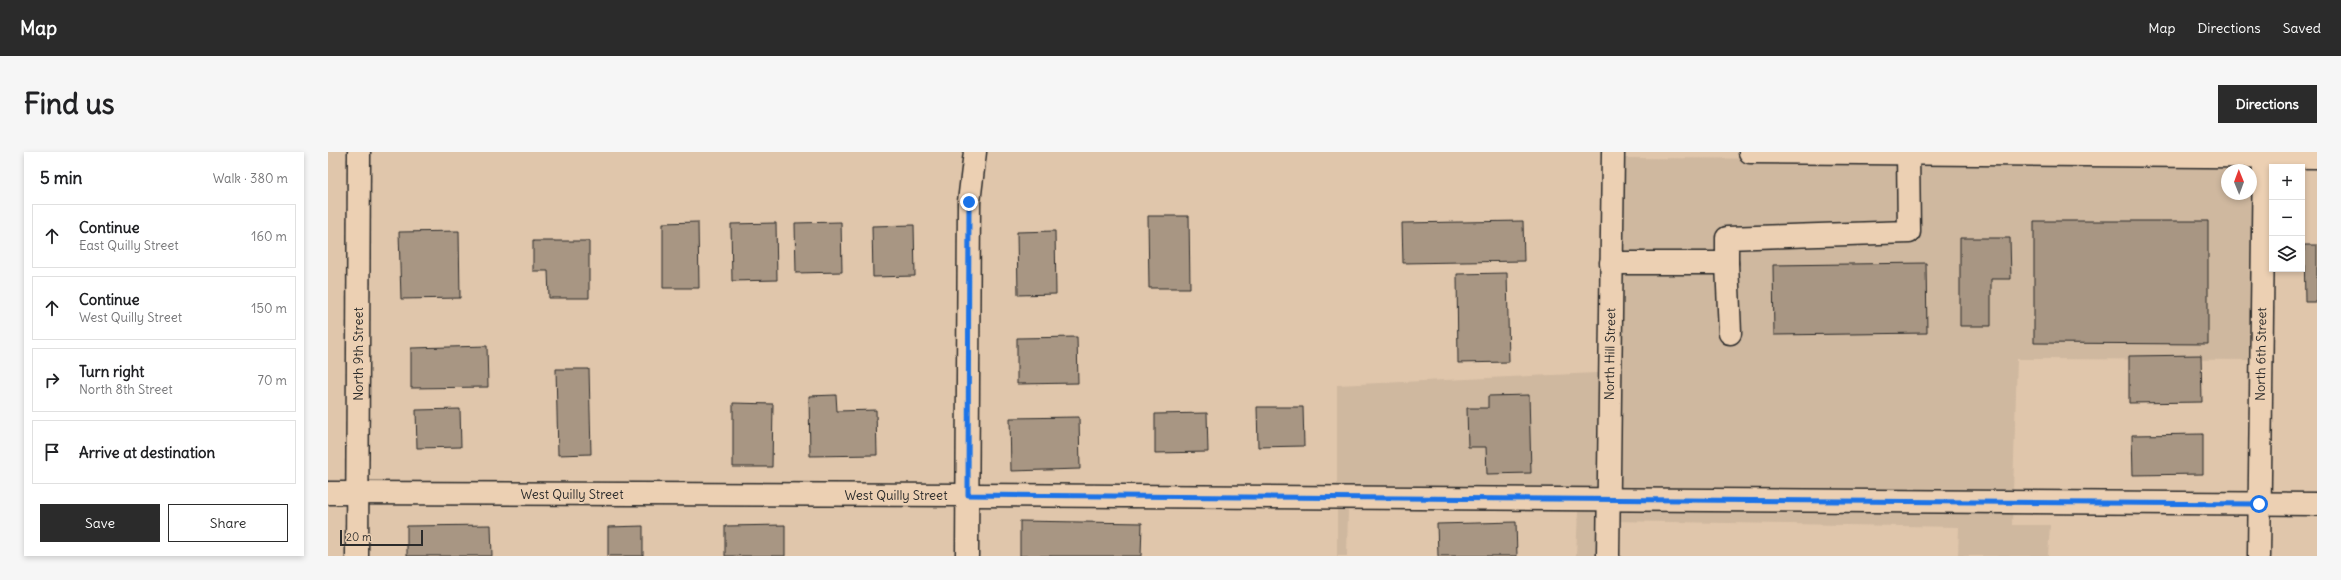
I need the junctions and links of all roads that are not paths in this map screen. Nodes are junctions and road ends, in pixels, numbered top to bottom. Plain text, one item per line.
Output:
1 (359, 152) edge
2 (975, 152) edge
3 (1613, 152) edge
4 (1750, 152) edge
5 (1908, 153) junction
6 (2264, 154) edge
7 (2317, 157) edge
8 (1611, 263) junction
9 (1727, 263) junction
10 (1730, 333) dead end
11 (328, 493) edge
12 (357, 494) junction
13 (968, 495) junction
14 (1608, 499) junction
15 (2259, 504) junction
16 (2317, 504) edge
17 (357, 556) edge
18 (967, 556) edge
19 (1608, 556) edge
20 (2259, 556) edge

1 - 12 street, North 9th Street
2 - 13 street
3 - 8 street, North Hill Street
4 - 5 street
5 - 6 street
5 - 9 street
6 - 7 street
6 - 15 street, North 6th Street
8 - 9 street
8 - 14 street, North Hill Street
9 - 10 street
11 - 12 street, West Quilly Street
12 - 13 street, West Quilly Street
12 - 17 street, North 9th Street
13 - 14 street, West Quilly Street
13 - 18 street
14 - 15 street, West Quilly Street
14 - 19 street, North Hill Street
15 - 16 street, West Quilly Street
15 - 20 street, North 6th Street

